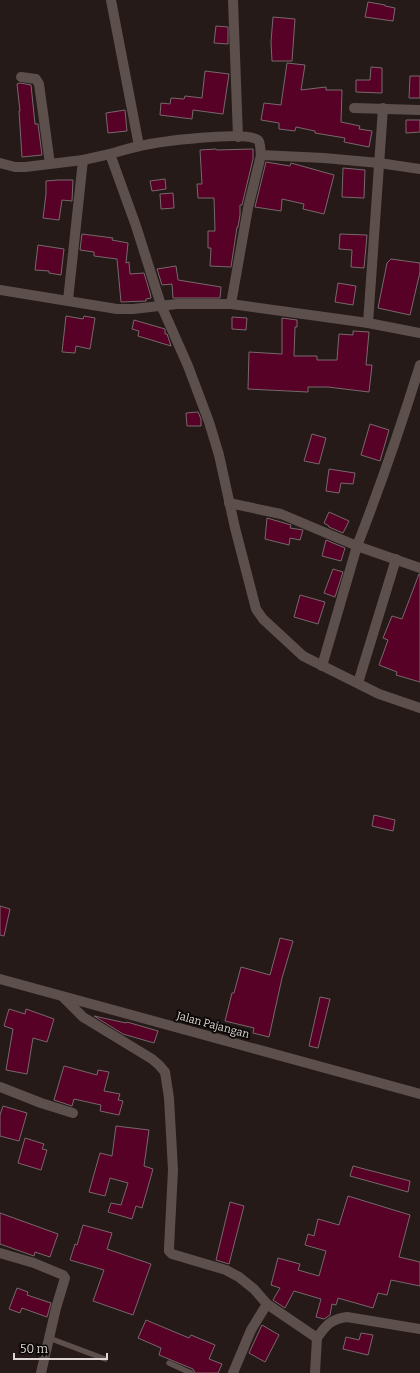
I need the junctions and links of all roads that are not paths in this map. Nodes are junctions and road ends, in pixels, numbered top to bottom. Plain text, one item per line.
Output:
1 (111, 0) edge
2 (233, 0) edge
3 (22, 77) dead end
4 (354, 108) dead end
5 (383, 108) junction
6 (420, 110) edge
7 (238, 137) junction
8 (139, 146) junction
9 (110, 154) junction
10 (261, 155) junction
11 (83, 160) junction
12 (0, 163) edge
13 (379, 163) junction
14 (50, 164) junction
15 (420, 169) edge
16 (0, 290) edge
17 (68, 300) junction
18 (231, 304) junction
19 (161, 305) junction
20 (368, 323) junction
21 (420, 333) edge
22 (420, 365) edge
23 (229, 503) junction
24 (356, 546) junction
25 (396, 559) junction
26 (420, 568) edge
27 (322, 666) junction
28 (358, 683) junction
29 (420, 708) edge
30 (0, 979) edge
31 (63, 997) junction
32 (0, 1087) edge
33 (420, 1094) edge
34 (73, 1113) dead end
35 (0, 1253) edge
36 (267, 1304) junction
37 (420, 1329) edge
38 (49, 1338) junction
39 (317, 1338) junction
40 (105, 1359) dead end
41 (169, 1363) dead end
42 (41, 1373) edge
43 (191, 1373) edge
44 (233, 1373) edge
45 (315, 1373) edge

1 - 8 street
2 - 7 street
3 - 14 street
4 - 5 street
5 - 6 street
5 - 13 street
7 - 8 street
7 - 10 street
8 - 9 street
9 - 11 street
9 - 19 street
10 - 13 street
10 - 18 street
11 - 14 street
11 - 17 street
12 - 14 street
13 - 15 street
13 - 20 street
16 - 17 street
17 - 19 street
18 - 19 street
18 - 20 street
19 - 23 street
20 - 21 street
22 - 24 street
23 - 24 street
23 - 27 street
24 - 25 street
24 - 27 street
25 - 26 street
25 - 28 street
27 - 28 street
28 - 29 street
30 - 31 street, Jalan Pajangan
31 - 33 street, Jalan Pajangan
31 - 36 street
32 - 34 street
35 - 38 street
36 - 39 street
36 - 44 street
37 - 39 street
38 - 40 lane
38 - 42 street
39 - 45 street
41 - 43 lane

